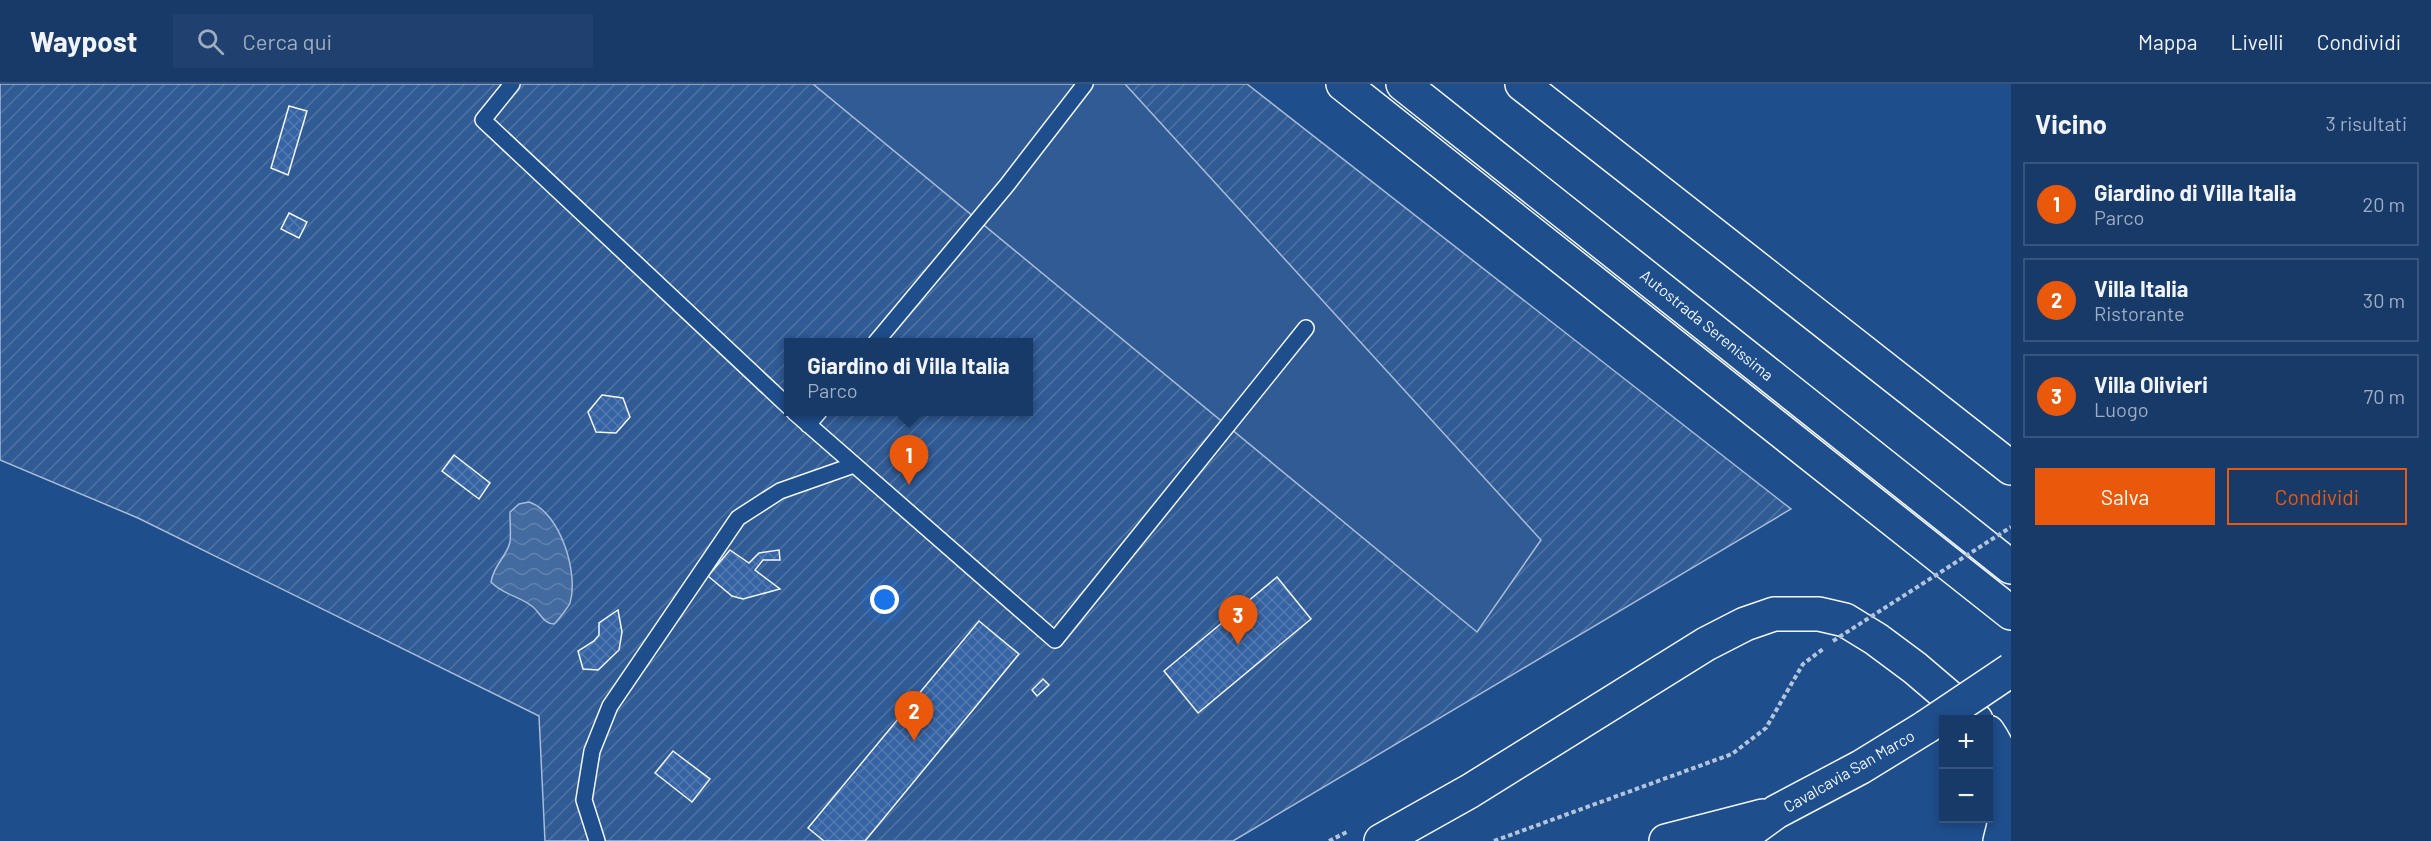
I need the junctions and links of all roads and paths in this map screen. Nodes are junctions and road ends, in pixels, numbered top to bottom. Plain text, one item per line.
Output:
1 (513, 84) edge
2 (1085, 84) edge
3 (1343, 84) edge
4 (1402, 84) edge
5 (1522, 84) edge
6 (1306, 328) dead end
7 (879, 338) edge
8 (784, 402) edge
9 (799, 416) edge
10 (815, 416) edge
11 (808, 425) junction
12 (854, 465) junction
13 (2011, 468) edge
14 (2011, 527) edge
15 (2011, 567) edge
16 (2011, 613) edge
17 (2011, 670) edge
18 (1970, 715) edge
19 (1993, 738) edge
20 (2009, 774) edge
21 (1776, 812) junction
22 (1370, 834) edge
23 (597, 841) edge
24 (1329, 841) edge
25 (1494, 841) edge
26 (1666, 841) edge
27 (1736, 841) edge
28 (2000, 841) edge

1 - 8 lane
2 - 7 lane
3 - 16 main road
4 - 15 main road, Autostrada Serenissima
5 - 13 main road
6 - 12 lane
9 - 11 lane
10 - 11 lane
11 - 12 lane
12 - 23 lane
14 - 25 path, bridge
17 - 21 main road, Cavalcavia San Marco, bridge
18 - 22 main road
19 - 20 main road
20 - 28 main road
21 - 26 main road, Cavalcavia San Marco
21 - 27 main road, Cavalcavia San Marco
22 - 24 path

